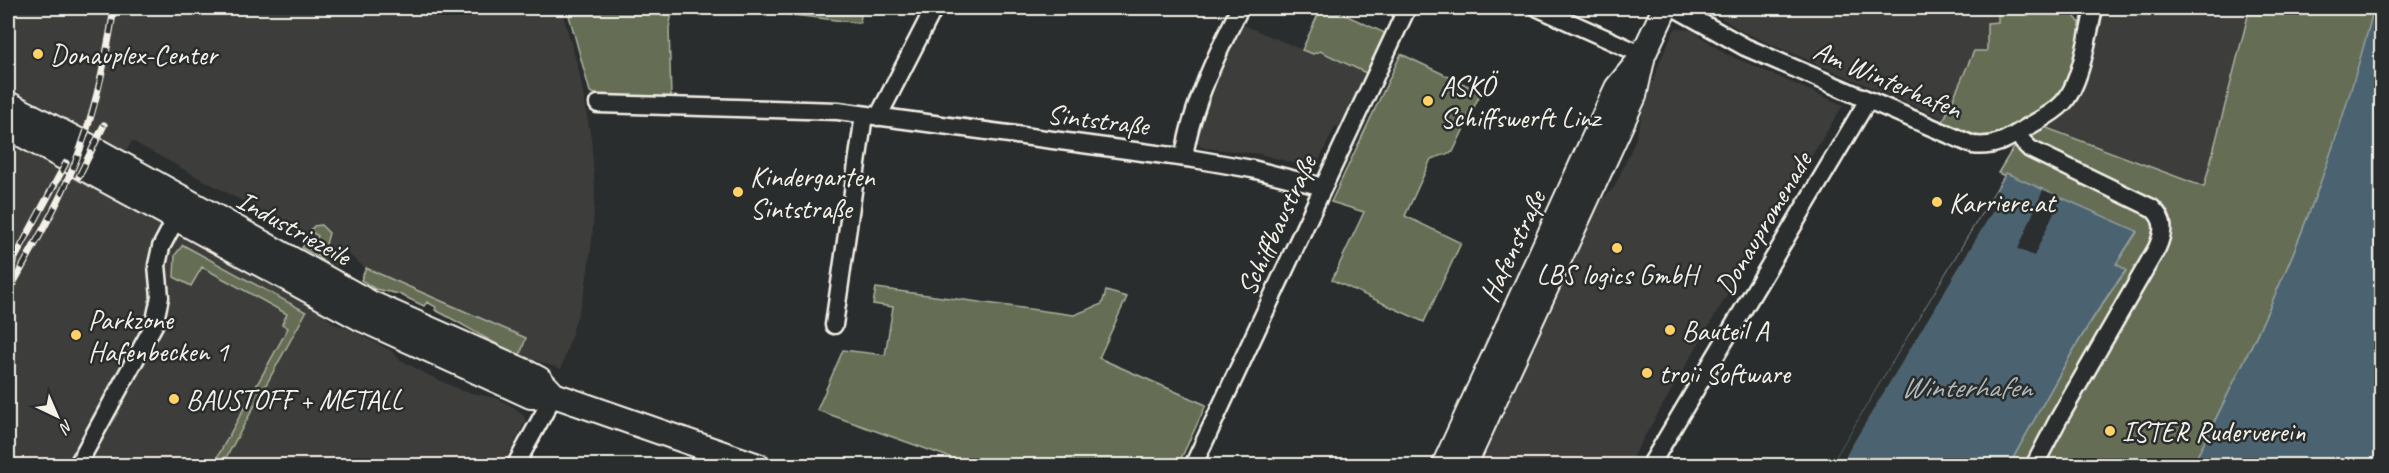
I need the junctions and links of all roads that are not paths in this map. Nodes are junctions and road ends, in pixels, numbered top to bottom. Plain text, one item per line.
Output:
1 (934, 8) edge
2 (1240, 8) edge
3 (1407, 8) edge
4 (1538, 8) edge
5 (1665, 8) edge
6 (1675, 8) edge
7 (2094, 8) edge
8 (1643, 55) junction
9 (1868, 100) junction
10 (8, 104) edge
11 (598, 104) dead end
12 (871, 116) junction
13 (8, 127) edge
14 (2018, 133) junction
15 (1184, 158) junction
16 (1323, 187) junction
17 (181, 209) junction
18 (834, 325) dead end
19 (554, 395) junction
20 (77, 465) edge
21 (515, 465) edge
22 (758, 465) edge
23 (1193, 465) edge
24 (1444, 465) edge
25 (1464, 465) edge
26 (1650, 465) edge
27 (2034, 465) edge

1 - 12 street
2 - 15 street
3 - 16 street, Schiffbaustraße
4 - 8 street
5 - 8 main road, Hafenstraße
6 - 9 street, Am Winterhafen
7 - 14 street, Am Winterhafen
8 - 24 main road, Hafenstraße
8 - 25 main road, Hafenstraße
9 - 14 street, Am Winterhafen
9 - 26 street, Donaupromenade
10 - 17 main road, Industriezeile
11 - 12 street, Sintstraße
12 - 15 street, Sintstraße
12 - 18 street
13 - 17 main road, Industriezeile
14 - 27 street
15 - 16 street, Sintstraße
16 - 23 street, Schiffbaustraße
17 - 19 main road, Industriezeile
17 - 20 street
19 - 21 street
19 - 22 main road, Industriezeile

